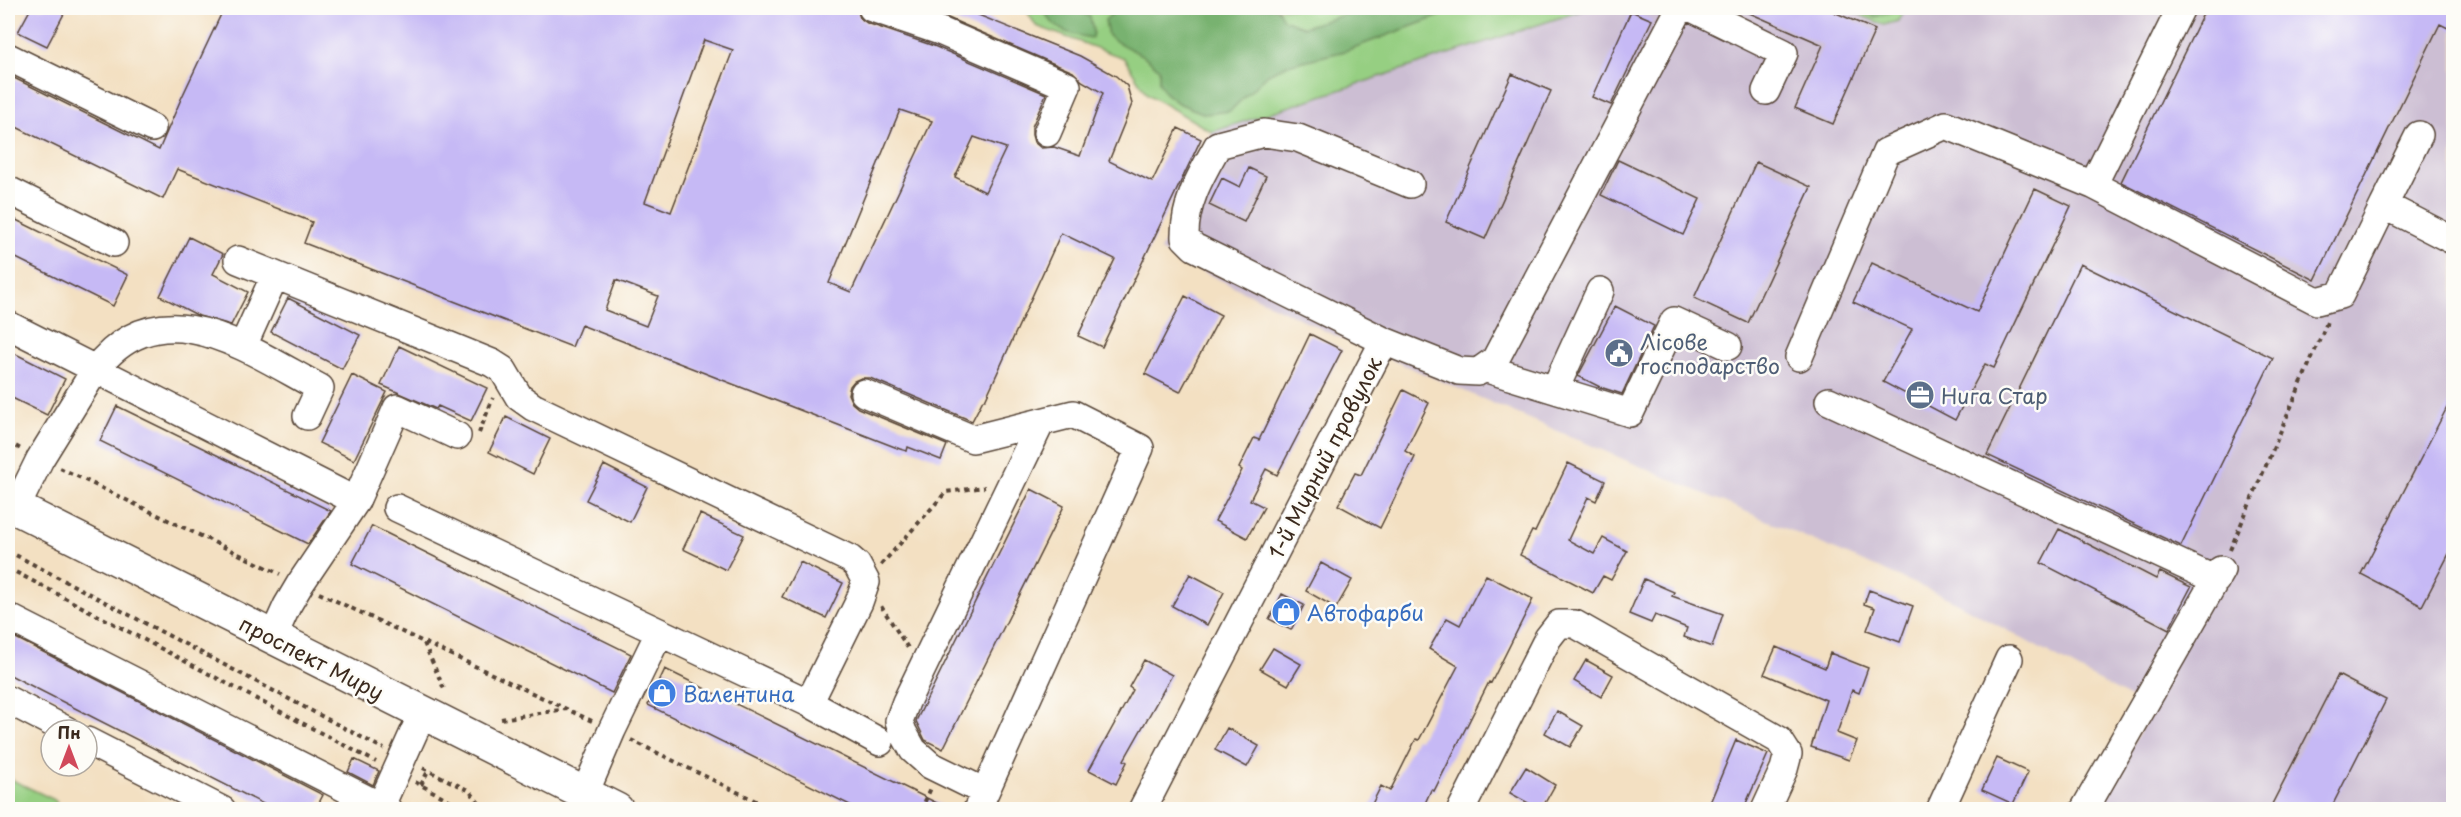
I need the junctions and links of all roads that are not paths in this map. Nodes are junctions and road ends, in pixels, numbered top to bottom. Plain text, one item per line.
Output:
1 (872, 8) edge
2 (1680, 8) edge
3 (1692, 8) edge
4 (2181, 8) edge
5 (8, 57) edge
6 (1766, 91) dead end
7 (152, 128) dead end
8 (1047, 133) dead end
9 (2419, 135) dead end
10 (1410, 184) dead end
11 (2093, 185) junction
12 (8, 190) edge
13 (2384, 205) junction
14 (2454, 241) edge
15 (114, 243) dead end
16 (238, 260) dead end
17 (275, 275) junction
18 (1600, 291) dead end
19 (8, 325) edge
20 (1384, 341) junction
21 (243, 346) junction
22 (1728, 346) dead end
23 (1799, 357) dead end
24 (1484, 368) junction
25 (95, 370) junction
26 (1555, 390) junction
27 (864, 393) dead end
28 (1829, 401) dead end
29 (307, 416) dead end
30 (1041, 422) junction
31 (457, 436) road end
32 (356, 501) junction
33 (12, 506) edge
34 (397, 508) dead end
35 (8, 617) edge
36 (659, 633) junction
37 (273, 637) junction
38 (2009, 659) dead end
39 (8, 700) edge
40 (433, 700) junction
41 (809, 703) junction
42 (43, 718) edge
43 (880, 742) dead end
44 (99, 747) edge
45 (585, 793) junction
46 (981, 801) edge
47 (1946, 807) edge
48 (383, 808) edge
49 (222, 810) edge
50 (617, 810) edge
51 (1142, 810) edge
52 (1461, 810) edge
53 (1765, 810) edge
54 (2084, 810) edge

1 - 8 street
2 - 24 street
3 - 6 street
4 - 11 street
5 - 7 street
9 - 13 street
10 - 20 street
11 - 13 street
11 - 23 street
12 - 15 street
13 - 14 street
16 - 17 street
17 - 21 street
17 - 41 street
18 - 26 street
19 - 25 street
20 - 24 street, 1-й Мирний провулок
20 - 51 street, 1-й Мирний провулок
21 - 25 street
21 - 29 street
22 - 26 street, 1-й Мирний провулок
24 - 26 street, 1-й Мирний провулок
25 - 32 street
25 - 33 street
27 - 30 street
28 - 54 street
30 - 46 street
30 - 46 street
31 - 32 street
32 - 37 street
33 - 37 main road, проспект Миру
34 - 36 street
35 - 48 street
36 - 41 street
36 - 45 street
37 - 40 main road, проспект Миру
38 - 47 street
39 - 42 street
40 - 45 main road, проспект Миру
40 - 48 street
41 - 43 street
44 - 49 street
45 - 50 main road, проспект Миру
52 - 53 street

